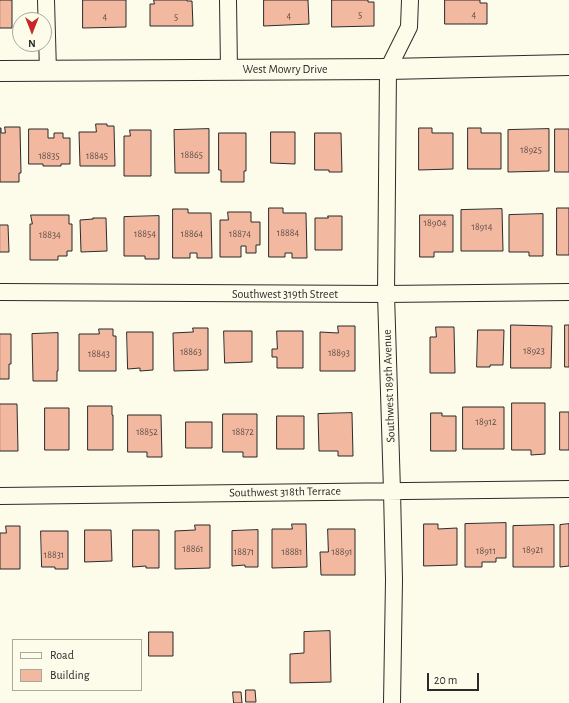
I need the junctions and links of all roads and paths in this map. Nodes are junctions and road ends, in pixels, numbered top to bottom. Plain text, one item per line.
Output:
1 (46, 0) edge
2 (228, 0) edge
3 (410, 0) edge
4 (569, 65) edge
5 (228, 69) junction
6 (388, 69) junction
7 (0, 71) edge
8 (48, 71) junction
9 (0, 292) edge
10 (569, 292) edge
11 (386, 294) junction
12 (569, 489) edge
13 (392, 491) junction
14 (0, 496) edge
15 (392, 703) edge

1 - 8 street
2 - 5 street
3 - 6 street
4 - 6 street, West Mowry Drive
5 - 6 street, West Mowry Drive
5 - 8 street, West Mowry Drive
6 - 11 street, Southwest 189th Avenue
7 - 8 street, West Mowry Drive
9 - 11 street, Southwest 319th Street
10 - 11 street, Southwest 319th Street
11 - 13 street, Southwest 189th Avenue
12 - 13 street, Southwest 318th Terrace
13 - 14 street, Southwest 318th Terrace
13 - 15 street, Southwest 189th Avenue

